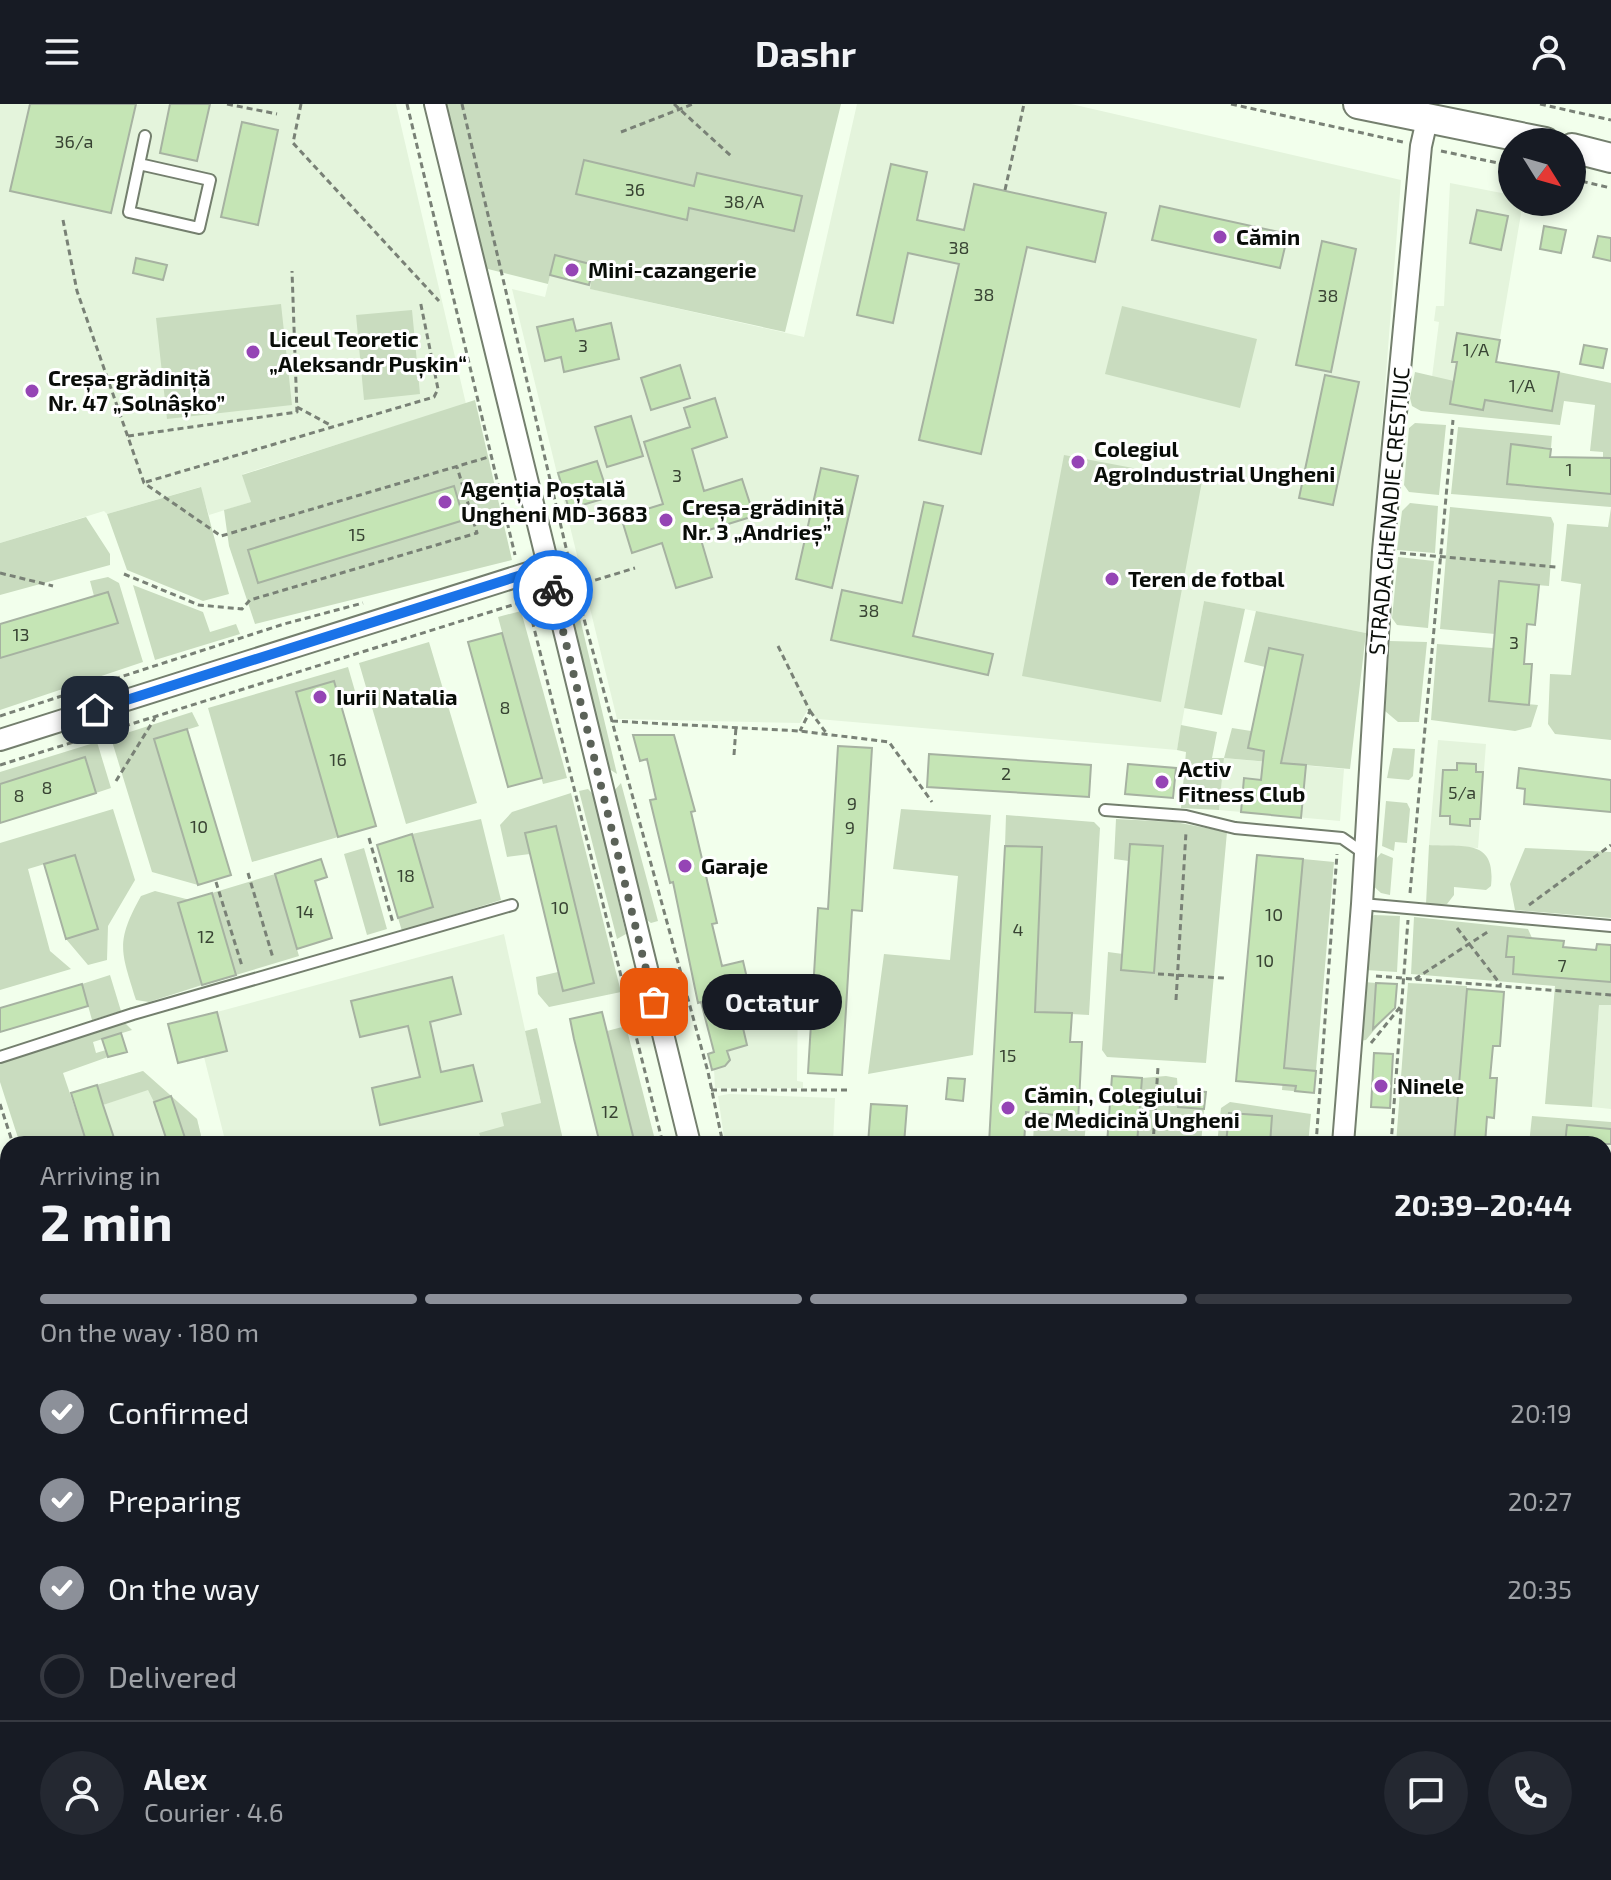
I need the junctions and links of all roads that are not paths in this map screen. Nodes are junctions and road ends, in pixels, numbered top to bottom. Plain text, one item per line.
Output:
1 (435, 104) edge
2 (1358, 104) edge
3 (1424, 133) junction
4 (145, 136) dead end
5 (1498, 139) edge
6 (1586, 152) edge
7 (1611, 158) edge
8 (139, 164) junction
9 (547, 567) junction
10 (0, 740) edge
11 (1105, 810) dead end
12 (1365, 854) junction
13 (1362, 904) junction
14 (512, 905) dead end
15 (1611, 926) edge
16 (0, 1057) edge
17 (688, 1136) edge
18 (1344, 1136) edge

1 - 9 street
2 - 3 main road
3 - 5 main road
3 - 12 street, STRADA GHENADIE CRESTIUC
4 - 8 lane
6 - 7 main road
8 - 8 lane
9 - 10 street
9 - 17 street
11 - 12 lane
12 - 13 street, STRADA GHENADIE CRESTIUC
13 - 15 lane
13 - 18 street, STRADA GHENADIE CRESTIUC
14 - 16 lane

